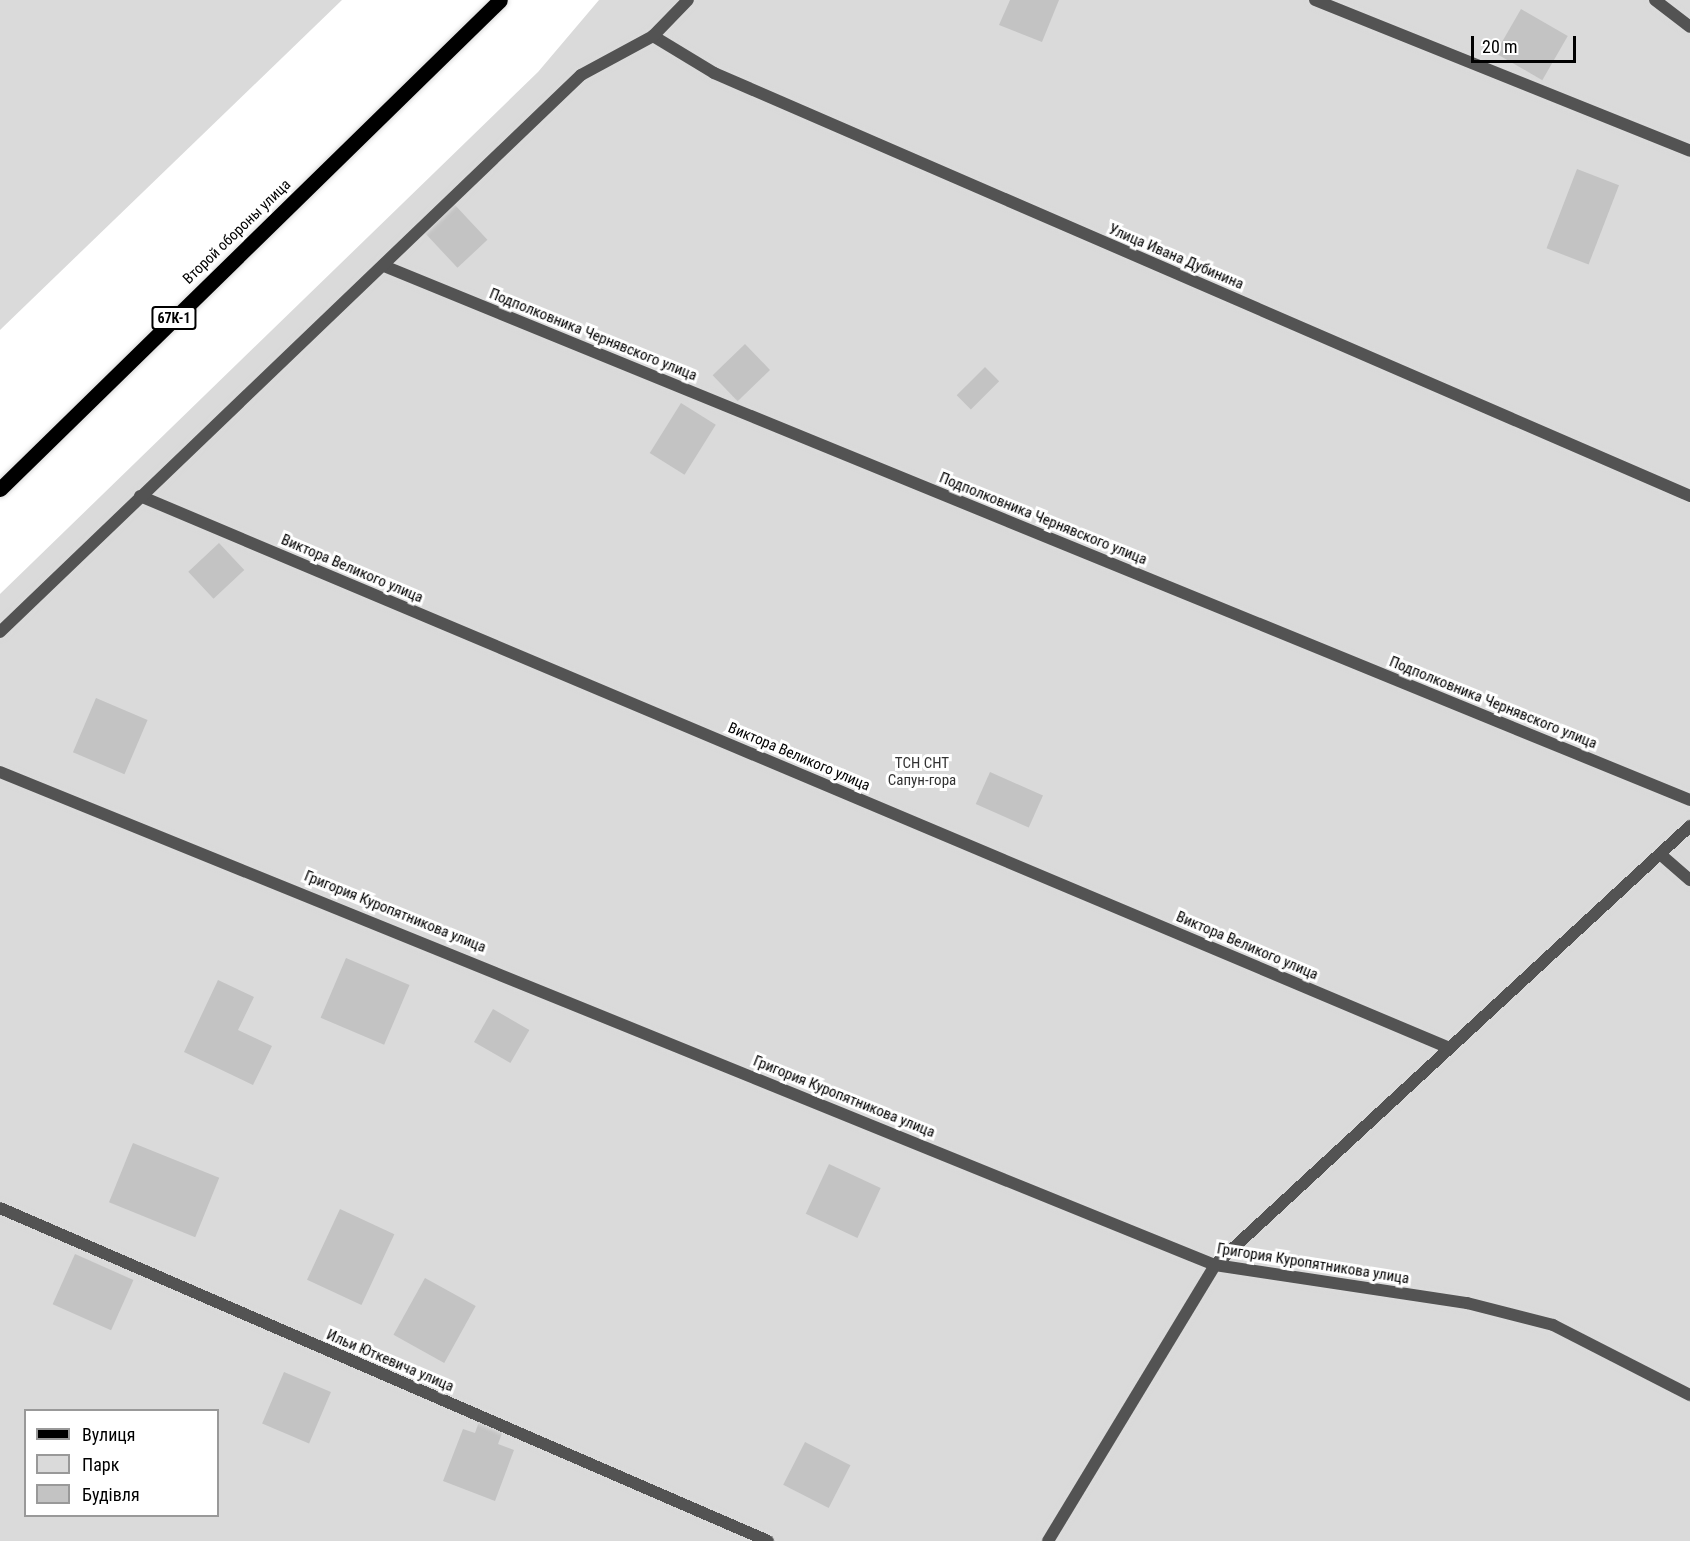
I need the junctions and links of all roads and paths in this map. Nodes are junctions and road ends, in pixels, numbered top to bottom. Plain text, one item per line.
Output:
1 (500, 0) edge
2 (688, 0) edge
3 (1315, 0) edge
4 (1655, 0) edge
5 (1690, 27) edge
6 (653, 36) junction
7 (1690, 151) edge
8 (384, 266) junction
9 (0, 489) edge
10 (140, 496) junction
11 (1690, 496) edge
12 (0, 632) edge
13 (0, 772) edge
14 (1690, 800) edge
15 (1690, 826) edge
16 (1660, 854) junction
17 (1690, 880) edge
18 (1447, 1047) junction
19 (0, 1208) edge
20 (1215, 1265) junction
21 (1690, 1395) edge
22 (768, 1541) edge
23 (1048, 1541) edge

1 - 9 main road, Второй обороны улица / 67К-1
2 - 6 street
3 - 7 street
4 - 5 street
6 - 8 street
6 - 11 street, Улица Ивана Дубинина
8 - 10 street
8 - 14 street, Подполковника Чернявского улица
10 - 12 street
10 - 18 street, Виктора Великого улица
13 - 20 street, Григория Куропятникова улица
15 - 16 street
16 - 17 street
16 - 18 street
18 - 20 street
19 - 22 street, Ильи Юткевича улица
20 - 21 street, Григория Куропятникова улица
20 - 23 street

